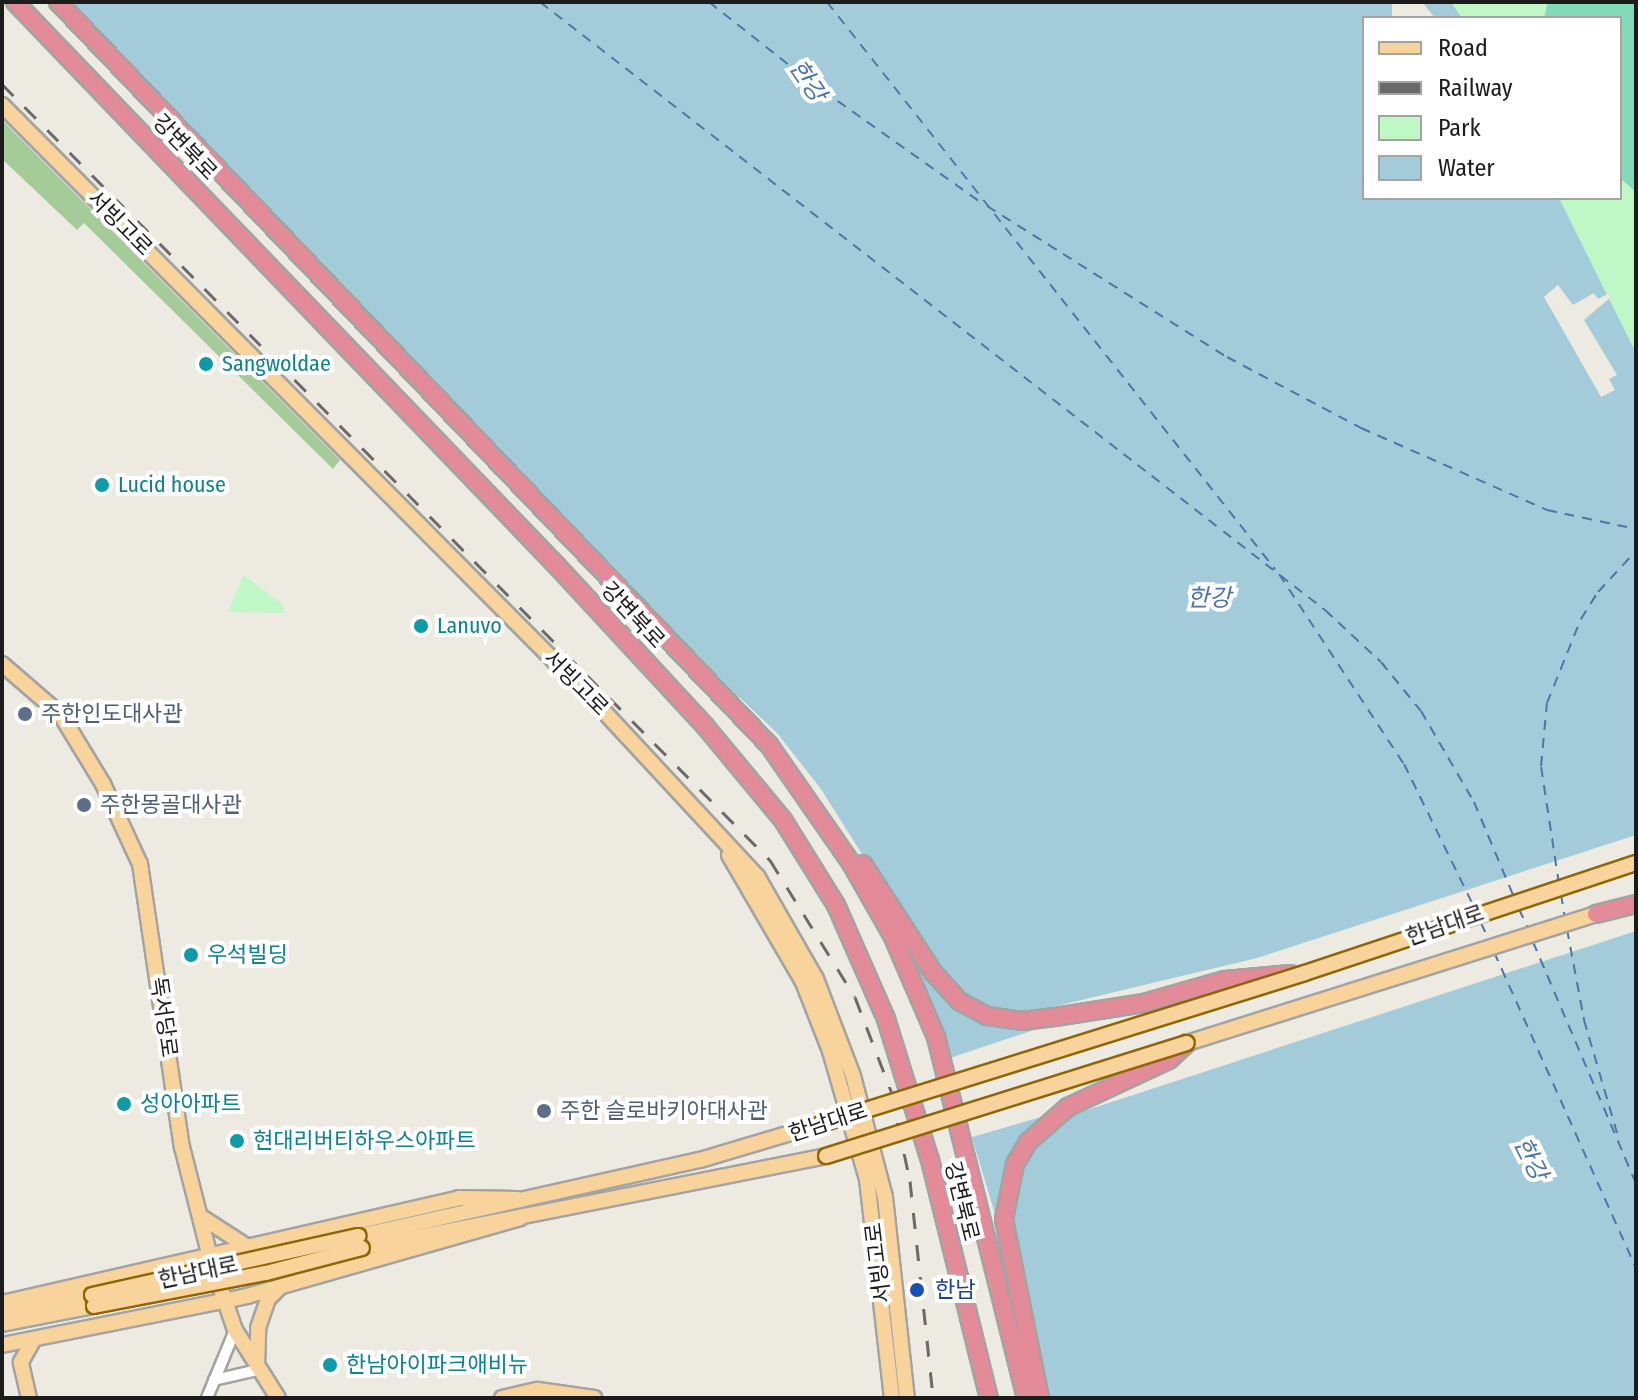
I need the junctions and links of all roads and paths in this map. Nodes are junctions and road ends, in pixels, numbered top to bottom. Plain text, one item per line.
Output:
1 (15, 2) edge
2 (58, 2) edge
3 (2, 105) edge
4 (2, 112) edge
5 (2, 664) edge
6 (769, 745) junction
7 (1636, 863) edge
8 (1636, 903) edge
9 (1596, 914) joint
10 (1305, 973) junction
11 (1187, 1043) junction
12 (517, 1199) junction
13 (200, 1216) junction
14 (520, 1218) junction
15 (361, 1242) junction
16 (249, 1248) junction
17 (210, 1257) junction
18 (153, 1270) junction
19 (280, 1288) junction
20 (225, 1300) junction
21 (93, 1301) junction
22 (2, 1303) edge
23 (2, 1313) edge
24 (162, 1314) junction
25 (2, 1324) edge
26 (235, 1330) junction
27 (33, 1340) junction
28 (2, 1345) edge
29 (257, 1370) junction
30 (214, 1380) junction
31 (29, 1398) edge
32 (207, 1398) edge
33 (278, 1398) edge
34 (502, 1398) edge
35 (594, 1398) edge
36 (892, 1398) edge
37 (907, 1398) edge
38 (989, 1398) edge
39 (1026, 1398) edge
40 (1040, 1398) edge

1 - 38 highway, 강변북로, bridge
2 - 6 highway, 강변북로
3 - 37 main road, 서빙고로
4 - 36 main road, 서빙고로
5 - 13 main road, 독서당로
6 - 10 highway, bridge
6 - 39 highway, 강변북로, bridge
7 - 10 main road, 한남대로, bridge
8 - 9 highway
9 - 11 main road, 한남대로
10 - 12 main road, 한남대로, bridge
11 - 14 main road, 한남대로, bridge
11 - 40 highway
12 - 15 main road, 한남대로
12 - 16 main road
13 - 16 main road
13 - 17 main road, 독서당로
14 - 15 main road, 한남대로
14 - 19 main road
15 - 21 main road, 한남대로, bridge
16 - 17 main road
17 - 18 main road
17 - 20 main road, 독서당로
18 - 22 main road
18 - 24 main road
19 - 20 main road
19 - 29 main road
20 - 24 main road
20 - 26 main road, 독서당로
21 - 23 main road, 한남대로
21 - 25 main road, 한남대로
24 - 27 main road
26 - 29 main road, 독서당로
26 - 30 street
27 - 28 main road
27 - 31 main road
29 - 30 street
29 - 33 main road, 독서당로
30 - 32 street
34 - 35 main road

